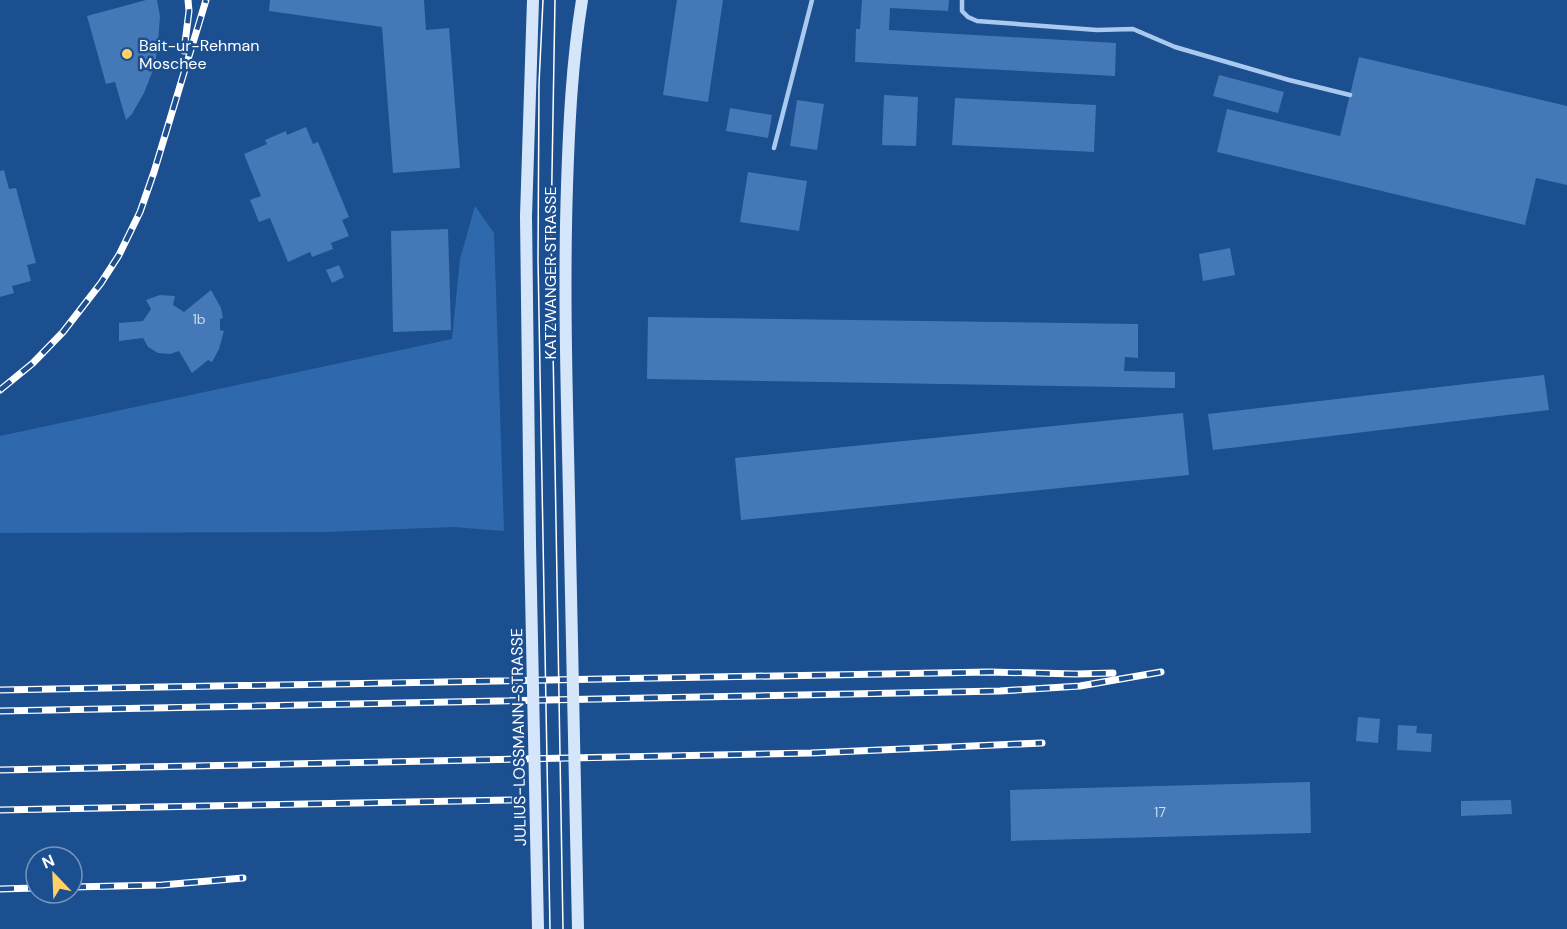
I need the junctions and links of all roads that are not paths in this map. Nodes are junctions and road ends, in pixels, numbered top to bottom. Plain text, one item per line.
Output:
1 (532, 0) edge
2 (582, 0) edge
3 (812, 0) edge
4 (962, 0) edge
5 (1350, 95) dead end
6 (774, 148) dead end
7 (530, 544) joint
8 (538, 929) edge
9 (578, 929) edge

1 - 7 main road, KATZWANGER STRASSE
2 - 9 main road, KATZWANGER STRASSE, bridge
3 - 6 lane
4 - 5 lane
7 - 8 main road, JULIUS-LOSSMANN-STRASSE, bridge

